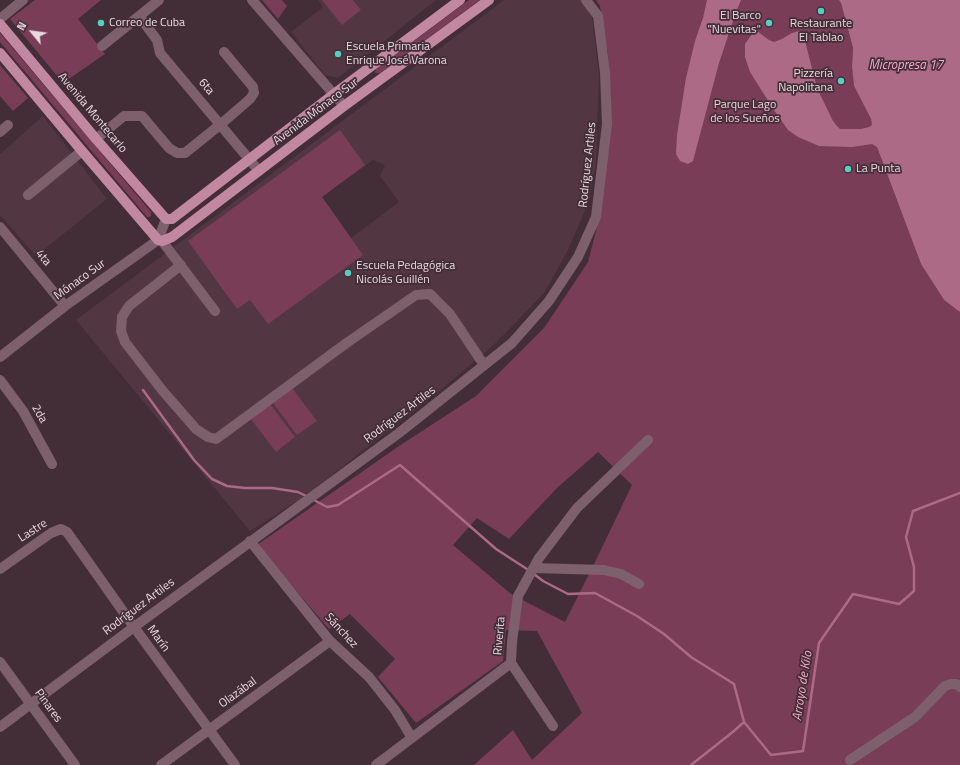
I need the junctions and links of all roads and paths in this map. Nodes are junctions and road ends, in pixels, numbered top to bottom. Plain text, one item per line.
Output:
1 (23, 0) edge
2 (159, 0) edge
3 (252, 0) edge
4 (460, 0) edge
5 (489, 0) edge
6 (586, 0) edge
7 (140, 16) junction
8 (0, 19) edge
9 (0, 24) edge
10 (102, 46) dead end
11 (224, 52) dead end
12 (0, 53) edge
13 (334, 94) junction
14 (344, 106) junction
15 (221, 124) junction
16 (96, 139) junction
17 (82, 151) junction
18 (250, 159) junction
19 (259, 171) junction
20 (28, 194) dead end
21 (166, 219) junction
22 (0, 227) edge
23 (160, 240) junction
24 (181, 265) junction
25 (65, 306) junction
26 (215, 311) dead end
27 (0, 357) edge
28 (484, 365) junction
29 (0, 380) edge
30 (648, 440) dead end
31 (52, 464) dead end
32 (61, 529) joint
33 (250, 541) junction
34 (534, 568) junction
35 (0, 569) edge
36 (638, 584) dead end
37 (134, 627) junction
38 (330, 641) junction
39 (0, 662) edge
40 (511, 663) junction
41 (960, 687) edge
42 (30, 704) junction
43 (553, 726) dead end
44 (0, 727) edge
45 (209, 730) junction
46 (412, 738) junction
47 (850, 760) dead end
48 (75, 765) edge
49 (161, 765) edge
50 (235, 765) edge
51 (376, 765) edge

1 - 8 street
2 - 7 street
3 - 13 street
4 - 13 main road, Avenida Mónaco Sur
5 - 14 main road, Avenida Mónaco Sur
6 - 28 street, Rodríguez Artiles
7 - 10 street
7 - 15 street, 6ta
9 - 16 main road, Avenida Montecarlo
11 - 15 street
12 - 17 main road
13 - 14 street
13 - 18 main road, Avenida Mónaco Sur
14 - 19 main road, Avenida Mónaco Sur
15 - 16 street
15 - 18 street, 6ta
16 - 21 main road, Avenida Montecarlo
17 - 20 street
17 - 23 main road
18 - 19 street, 6ta
18 - 21 main road, Avenida Mónaco Sur
19 - 23 main road, Avenida Mónaco Sur
21 - 23 street
22 - 25 street, 4ta
23 - 24 street
23 - 25 street, Mónaco Sur
24 - 26 street
24 - 28 street
25 - 27 street, Mónaco Sur
28 - 33 street, Rodríguez Artiles
29 - 31 street, 2da
30 - 34 street, Riverita
32 - 35 street, Lastre
32 - 37 street, Marín
33 - 37 street, Rodríguez Artiles
33 - 38 street, Sánchez
34 - 36 street
34 - 40 street, Riverita
37 - 42 street, Rodríguez Artiles
37 - 45 street, Marín
38 - 45 street, Olazábal
38 - 46 street, Sánchez
39 - 42 street, Pinares
40 - 43 street
40 - 46 street, Riverita
41 - 47 street
42 - 44 street, Rodríguez Artiles
42 - 48 street, Pinares
45 - 49 street, Olazábal
45 - 50 street, Marín
46 - 51 street, Riverita

